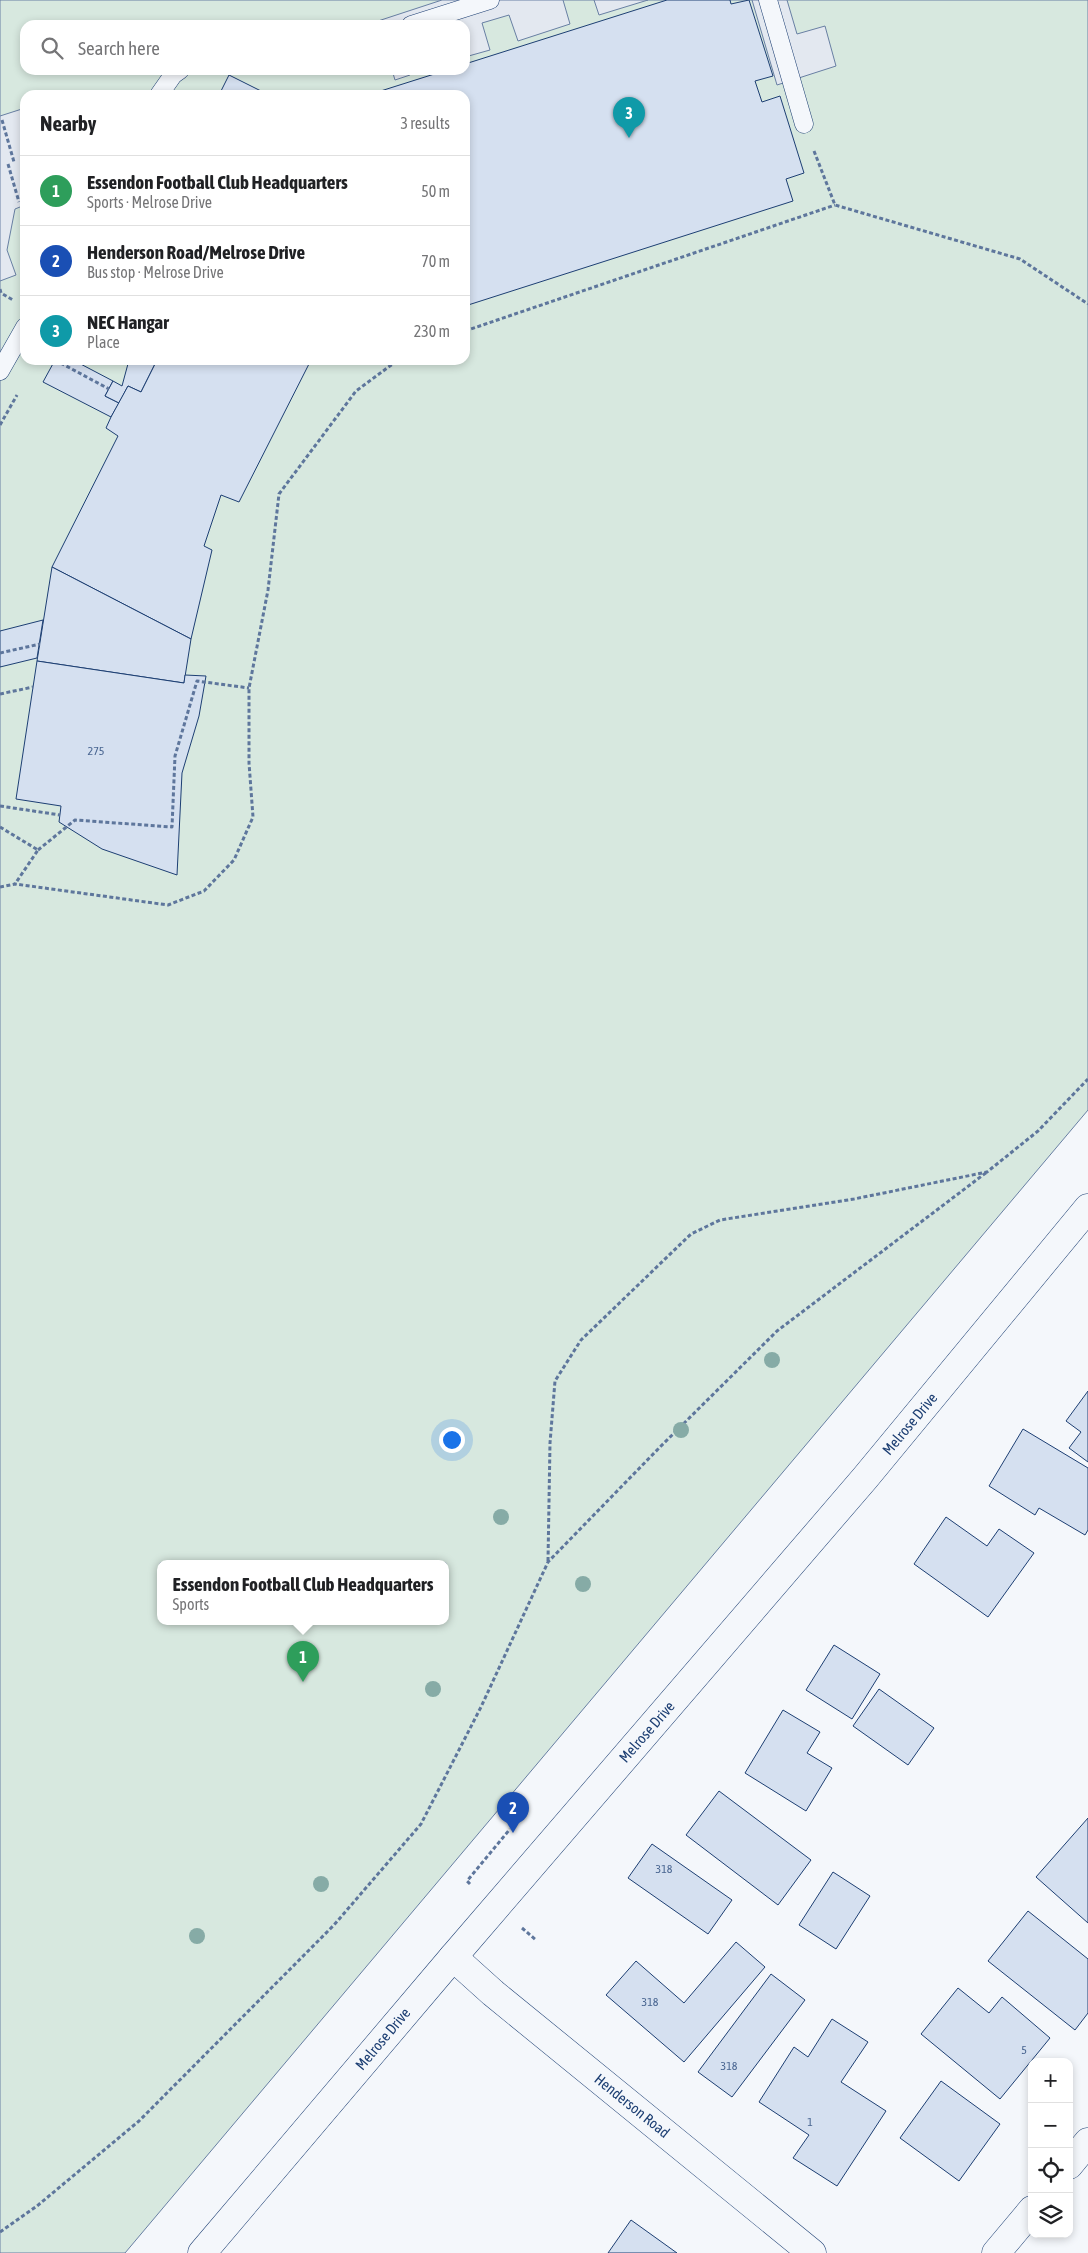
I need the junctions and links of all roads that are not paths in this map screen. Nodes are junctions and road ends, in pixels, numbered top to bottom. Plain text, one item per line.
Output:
1 (490, 0) edge
2 (768, 0) edge
3 (427, 20) edge
4 (173, 75) edge
5 (162, 90) edge
6 (804, 124) road end
7 (20, 335) edge
8 (2, 362) edge
9 (1088, 1208) edge
10 (453, 1957) junction
11 (1088, 2142) edge
12 (1073, 2160) edge
13 (1028, 2215) edge
14 (202, 2253) edge
15 (812, 2253) edge
16 (996, 2253) edge

1 - 3 lane
2 - 6 lane
4 - 5 lane
7 - 8 lane
9 - 10 street, Melrose Drive
10 - 14 street, Melrose Drive
10 - 15 street, Henderson Road
11 - 12 street
13 - 16 street

